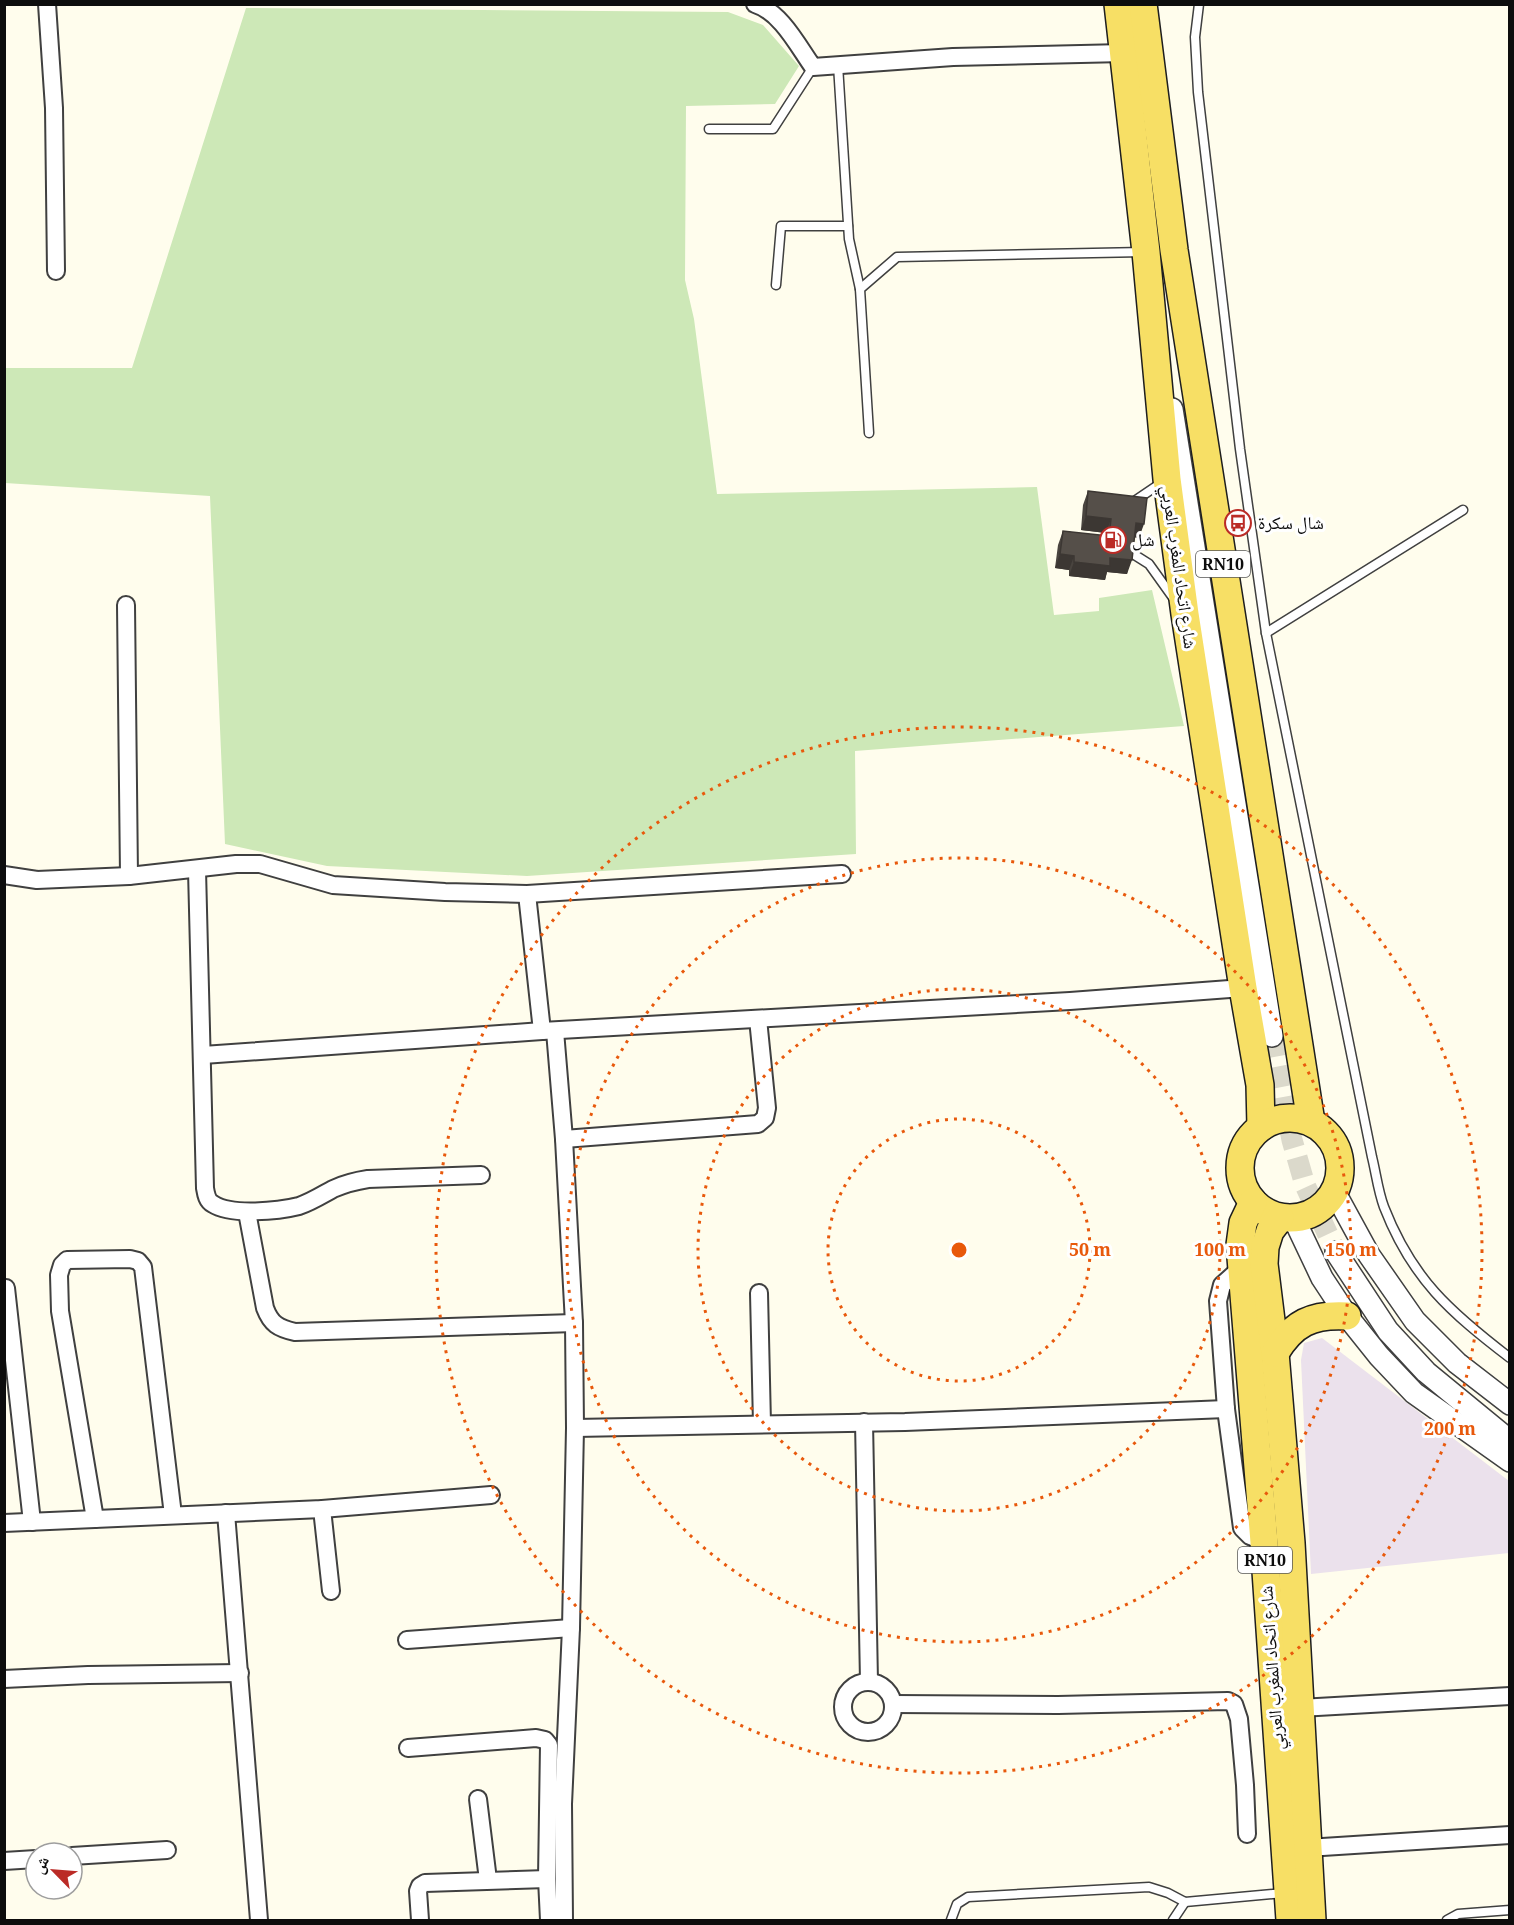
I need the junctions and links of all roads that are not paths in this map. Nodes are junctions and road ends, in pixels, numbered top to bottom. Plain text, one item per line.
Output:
1 (47, 4) edge
2 (755, 4) edge
3 (1118, 4) edge
4 (1143, 4) edge
5 (1199, 4) edge
6 (1124, 53) junction
7 (838, 65) junction
8 (813, 67) junction
9 (709, 129) dead end
10 (848, 226) junction
11 (1160, 251) junction
12 (56, 271) dead end
13 (776, 285) dead end
14 (860, 289) junction
15 (869, 434) dead end
16 (1167, 479) junction
17 (1123, 509) edge
18 (1463, 510) dead end
19 (1130, 552) edge
20 (126, 605) dead end
21 (1185, 614) junction
22 (1266, 633) junction
23 (197, 870) junction
24 (843, 874) dead end
25 (4, 876) edge
26 (129, 876) junction
27 (527, 894) junction
28 (1243, 988) junction
29 (758, 1019) junction
30 (548, 1031) junction
31 (1272, 1036) tunnel mouth
32 (203, 1055) junction
33 (1311, 1122) junction
34 (1261, 1127) junction
35 (564, 1139) junction
36 (481, 1175) dead end
37 (1335, 1191) junction
38 (1252, 1202) junction
39 (247, 1212) junction
40 (1287, 1218) junction
41 (1336, 1252) tunnel mouth
42 (1242, 1267) junction
43 (6, 1288) dead end
44 (759, 1293) dead end
45 (1347, 1316) junction
46 (574, 1323) junction
47 (1275, 1353) junction
48 (1509, 1358) edge
49 (1509, 1404) edge
50 (1226, 1409) junction
51 (864, 1422) junction
52 (762, 1424) junction
53 (575, 1428) junction
54 (1509, 1441) edge
55 (1509, 1461) edge
56 (491, 1495) dead end
57 (322, 1509) junction
58 (226, 1512) junction
59 (172, 1515) junction
60 (95, 1519) junction
61 (32, 1522) junction
62 (4, 1523) edge
63 (1264, 1542) junction
64 (331, 1591) dead end
65 (571, 1628) junction
66 (407, 1640) dead end
67 (240, 1673) junction
68 (4, 1679) edge
69 (870, 1681) junction
70 (1509, 1696) edge
71 (893, 1704) junction
72 (1300, 1708) junction
73 (408, 1748) dead end
74 (478, 1799) dead end
75 (1247, 1833) dead end
76 (1509, 1835) edge
77 (1307, 1848) junction
78 (167, 1850) dead end
79 (84, 1855) edge
80 (24, 1860) edge
81 (4, 1861) edge
82 (547, 1879) junction
83 (488, 1880) junction
84 (1288, 1892) junction
85 (1185, 1902) junction
86 (1509, 1910) edge
87 (259, 1920) edge
88 (420, 1920) edge
89 (549, 1920) edge
90 (564, 1920) edge
91 (951, 1920) edge
92 (1173, 1920) edge
93 (1290, 1920) edge
94 (1312, 1920) edge
95 (1447, 1920) edge

1 - 12 street
2 - 8 street
3 - 6 main road, شارع اتحاد المغرب العربي / RN10
4 - 11 main road, شارع اتحاد المغرب العربي / RN10
5 - 22 lane
6 - 7 street
6 - 11 main road, شارع اتحاد المغرب العربي / RN10
7 - 8 street
7 - 10 lane
8 - 9 lane
10 - 13 lane
10 - 14 lane
11 - 14 lane
11 - 16 main road, شارع اتحاد المغرب العربي / RN10
11 - 31 street
11 - 33 main road, شارع اتحاد المغرب العربي / RN10
14 - 15 lane
16 - 17 lane
16 - 21 main road, شارع اتحاد المغرب العربي / RN10
18 - 22 lane
19 - 21 lane
20 - 26 street
21 - 28 main road, شارع اتحاد المغرب العربي / RN10
22 - 48 lane
23 - 26 street
23 - 27 street
23 - 32 street
24 - 27 street
25 - 26 street
27 - 30 street
28 - 29 street
28 - 34 main road, شارع اتحاد المغرب العربي / RN10
29 - 30 street
29 - 35 street
30 - 32 street
30 - 35 street
32 - 39 street
33 - 34 main road
33 - 37 main road
34 - 38 main road
35 - 46 street
36 - 39 street
37 - 40 main road
37 - 49 street
38 - 40 main road
38 - 42 main road, شارع اتحاد المغرب العربي / RN10
39 - 46 street
40 - 45 street
40 - 47 main road, شارع اتحاد المغرب العربي / RN10
41 - 54 street
42 - 50 street
42 - 63 main road, شارع اتحاد المغرب العربي / RN10
43 - 61 street
44 - 52 street
45 - 47 main road
45 - 55 street
46 - 53 street
47 - 72 main road, شارع اتحاد المغرب العربي / RN10
50 - 51 street
50 - 63 street
51 - 52 street
51 - 69 street
52 - 53 street
53 - 65 street
56 - 57 street
57 - 58 street
57 - 64 street
58 - 59 street
58 - 67 street
59 - 60 street
59 - 60 street
60 - 61 street
61 - 62 street
63 - 84 main road, شارع اتحاد المغرب العربي / RN10
65 - 66 street
65 - 90 street
67 - 68 street
67 - 87 street
69 - 71 street
69 - 71 street
70 - 72 street
71 - 75 street
72 - 77 main road, شارع اتحاد المغرب العربي / RN10
73 - 82 street
74 - 83 street
76 - 77 street
77 - 94 main road, شارع اتحاد المغرب العربي / RN10
78 - 79 street
80 - 81 street
82 - 83 street
82 - 89 street
83 - 88 street
84 - 85 lane
84 - 93 main road, شارع اتحاد المغرب العربي / RN10
85 - 91 lane
85 - 92 lane
86 - 95 lane

